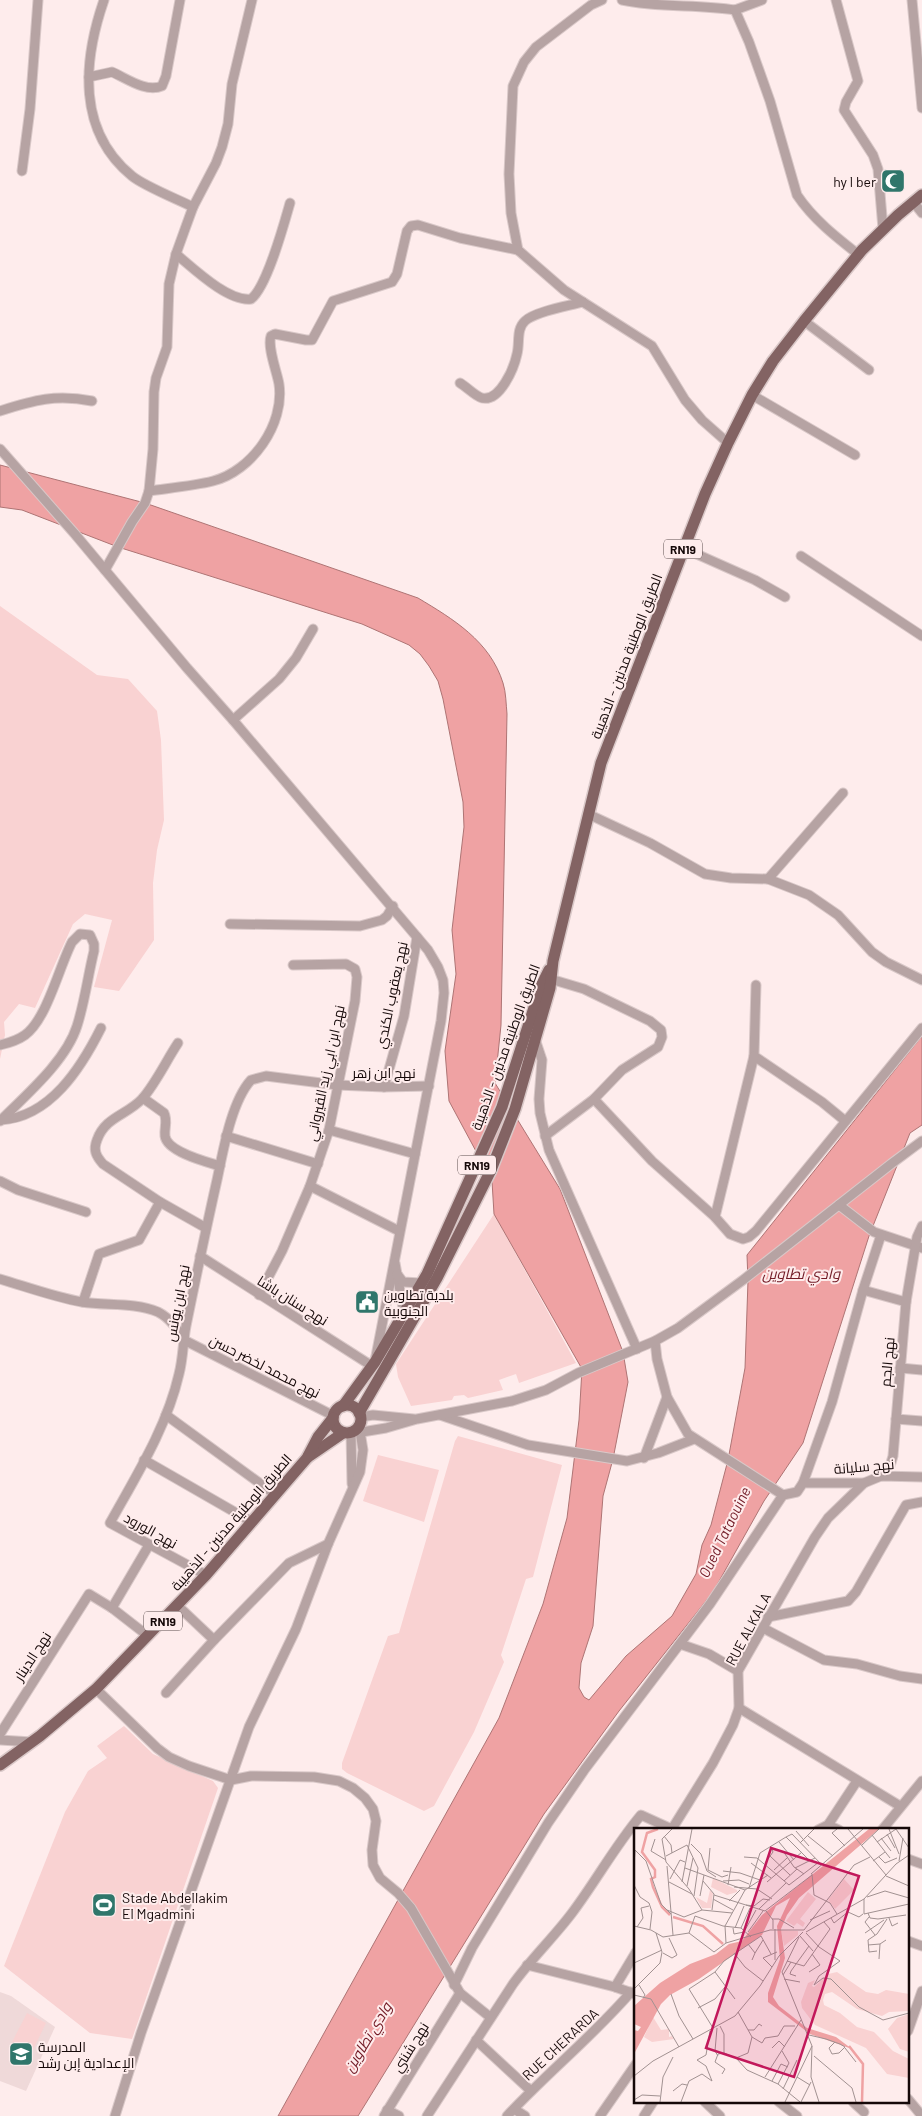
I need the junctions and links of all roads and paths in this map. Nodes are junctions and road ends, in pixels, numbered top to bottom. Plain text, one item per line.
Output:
1 (38, 0) edge
2 (104, 0) edge
3 (180, 0) edge
4 (252, 0) edge
5 (602, 0) edge
6 (622, 0) edge
7 (762, 0) edge
8 (836, 0) edge
9 (912, 0) edge
10 (735, 10) junction
11 (89, 76) junction
12 (922, 108) edge
13 (22, 171) dead end
14 (918, 199) edge
15 (290, 202) dead end
16 (193, 207) junction
17 (922, 213) edge
18 (884, 229) junction
19 (518, 250) junction
20 (176, 254) junction
21 (858, 255) junction
22 (583, 302) junction
23 (804, 320) junction
24 (869, 370) dead end
25 (460, 383) dead end
26 (752, 395) junction
27 (92, 401) dead end
28 (0, 411) edge
29 (728, 443) junction
30 (0, 449) edge
31 (855, 455) dead end
32 (149, 491) junction
33 (683, 548) junction
34 (801, 556) dead end
35 (106, 570) junction
36 (785, 597) dead end
37 (313, 628) dead end
38 (922, 636) edge
39 (234, 720) junction
40 (843, 793) dead end
41 (588, 814) junction
42 (768, 879) junction
43 (393, 906) junction
44 (230, 924) dead end
45 (417, 936) junction
46 (293, 966) dead end
47 (548, 979) junction
48 (922, 980) edge
49 (756, 985) dead end
50 (101, 1028) dead end
51 (922, 1028) edge
52 (535, 1039) junction
53 (178, 1043) dead end
54 (0, 1045) edge
55 (525, 1056) junction
56 (754, 1056) junction
57 (251, 1080) joint
58 (337, 1085) junction
59 (428, 1086) junction
60 (384, 1087) junction
61 (143, 1098) junction
62 (594, 1099) junction
63 (1, 1120) edge
64 (844, 1120) junction
65 (330, 1130) junction
66 (226, 1136) junction
67 (545, 1136) junction
68 (922, 1141) edge
69 (415, 1154) junction
70 (318, 1164) junction
71 (220, 1166) junction
72 (0, 1181) edge
73 (310, 1186) junction
74 (160, 1202) junction
75 (840, 1205) junction
76 (86, 1212) dead end
77 (715, 1217) junction
78 (922, 1226) edge
79 (206, 1228) junction
80 (399, 1231) junction
81 (878, 1234) junction
82 (919, 1247) edge
83 (394, 1255) junction
84 (200, 1256) junction
85 (397, 1274) junction
86 (429, 1278) junction
87 (0, 1279) edge
88 (863, 1290) junction
89 (259, 1295) junction
90 (83, 1302) junction
91 (906, 1302) junction
92 (408, 1316) junction
93 (184, 1340) junction
94 (655, 1341) junction
95 (637, 1349) junction
96 (374, 1364) junction
97 (900, 1368) junction
98 (922, 1370) edge
99 (667, 1397) junction
100 (343, 1406) junction
101 (166, 1415) junction
102 (440, 1415) junction
103 (333, 1417) junction
104 (416, 1419) junction
105 (896, 1419) junction
106 (922, 1421) edge
107 (356, 1426) junction
108 (694, 1438) junction
109 (307, 1458) junction
110 (644, 1458) junction
111 (144, 1460) junction
112 (881, 1476) junction
113 (922, 1477) edge
114 (803, 1483) junction
115 (864, 1483) junction
116 (781, 1494) junction
117 (276, 1495) junction
118 (922, 1502) edge
119 (252, 1522) junction
120 (110, 1523) joint
121 (149, 1544) junction
122 (328, 1544) junction
123 (206, 1575) junction
124 (178, 1606) junction
125 (112, 1608) junction
126 (768, 1617) junction
127 (763, 1628) junction
128 (148, 1636) junction
129 (214, 1640) junction
130 (680, 1644) junction
131 (738, 1672) junction
132 (922, 1679) edge
133 (96, 1689) junction
134 (166, 1693) dead end
135 (738, 1708) junction
136 (0, 1734) edge
137 (0, 1740) edge
138 (32, 1742) junction
139 (0, 1764) edge
140 (231, 1780) junction
141 (857, 1781) junction
142 (922, 1781) edge
143 (900, 1806) junction
144 (828, 1825) junction
145 (671, 1828) edge
146 (674, 1828) edge
147 (822, 1828) edge
148 (835, 1828) edge
149 (884, 1828) edge
150 (910, 1860) edge
151 (922, 1864) edge
152 (910, 1942) edge
153 (922, 1946) edge
154 (634, 1955) edge
155 (526, 1965) junction
156 (454, 1985) junction
157 (615, 1987) junction
158 (922, 1991) edge
159 (460, 1993) junction
160 (633, 1993) edge
161 (490, 2017) junction
162 (910, 2024) edge
163 (476, 2040) junction
164 (634, 2067) edge
165 (531, 2091) junction
166 (910, 2101) edge
167 (652, 2104) edge
168 (707, 2104) edge
169 (782, 2104) edge
170 (854, 2104) edge
171 (514, 2109) junction
172 (864, 2112) dead end
173 (386, 2113) edge
174 (115, 2116) edge
175 (399, 2116) edge
176 (427, 2116) edge
177 (507, 2116) edge
178 (525, 2116) edge
179 (600, 2116) edge
180 (644, 2116) edge
181 (720, 2116) edge
182 (797, 2116) edge
183 (922, 2116) edge

1 - 13 street
2 - 11 street
3 - 11 street
4 - 16 street
5 - 19 street
6 - 10 street
7 - 10 street
8 - 18 street
9 - 12 street
10 - 21 street
11 - 16 street
14 - 17 street
14 - 18 main road, الطريق الوطنية مدنين - الذهيبة / RN19
15 - 20 street
16 - 20 street
18 - 21 main road, الطريق الوطنية مدنين - الذهيبة / RN19
19 - 22 street
19 - 32 street
20 - 32 street
21 - 23 main road, الطريق الوطنية مدنين - الذهيبة / RN19
22 - 25 street
22 - 29 street
23 - 24 street
23 - 26 main road, الطريق الوطنية مدنين - الذهيبة / RN19
26 - 29 main road, الطريق الوطنية مدنين - الذهيبة / RN19
26 - 31 street
27 - 28 street
29 - 33 main road, الطريق الوطنية مدنين - الذهيبة / RN19
30 - 35 street
32 - 35 street
33 - 36 street
33 - 41 main road, الطريق الوطنية مدنين - الذهيبة / RN19
34 - 38 street
35 - 39 street
37 - 39 street
39 - 43 street
40 - 42 street
41 - 42 street
41 - 47 main road, الطريق الوطنية مدنين - الذهيبة / RN19
42 - 48 street
43 - 44 street
43 - 45 street
45 - 59 street
45 - 60 street, نهج يعقوب الكندي
46 - 58 street, نهج ابن ابي زيد القيرواني
47 - 52 main road, الطريق الوطنية مدنين - الذهيبة / RN19
47 - 55 main road, الطريق الوطنية مدنين - الذهيبة / RN19
47 - 62 street
49 - 56 street
50 - 63 street
51 - 64 street
52 - 55 main road, الطريق الوطنية مدنين - الذهيبة / RN19
52 - 67 street
53 - 61 street
54 - 63 street
55 - 86 main road, الطريق الوطنية مدنين - الذهيبة / RN19
56 - 64 street
56 - 77 street
57 - 58 street, نهج ابن زهر
57 - 66 street, نهج ابن يونس
58 - 60 street, نهج ابن زهر
58 - 65 street, نهج ابن ابي زيد القيرواني
59 - 60 street, نهج ابن زهر
59 - 69 street
61 - 71 street
61 - 74 street
62 - 67 street
62 - 77 street
64 - 77 street
65 - 69 street
65 - 70 street, نهج ابن ابي زيد القيرواني
66 - 70 street
66 - 71 street, نهج ابن يونس
67 - 95 street
68 - 75 street
69 - 80 street
70 - 73 street, نهج ابن ابي زيد القيرواني
71 - 79 street, نهج ابن يونس
72 - 76 street
73 - 80 street
73 - 89 street, نهج ابن ابي زيد القيرواني
74 - 79 street
74 - 90 street
75 - 81 street
75 - 94 street
78 - 82 street, نهج الجم
79 - 84 street, نهج ابن يونس
80 - 83 street
81 - 82 street
81 - 88 street
82 - 91 street, نهج الجم
83 - 85 street
83 - 96 street
84 - 89 street, نهج سنان باشا
84 - 93 street, نهج ابن يونس
85 - 86 street
85 - 92 street
86 - 92 main road, الطريق الوطنية مدنين - الذهيبة / RN19
86 - 92 main road, الطريق الوطنية مدنين - الذهيبة / RN19
87 - 90 street
88 - 91 street
88 - 114 street
89 - 96 street, نهج سنان باشا
90 - 93 street
91 - 97 street, نهج الجم
92 - 96 main road, الطريق الوطنية مدنين - الذهيبة / RN19
92 - 107 main road, الطريق الوطنية مدنين - الذهيبة / RN19
93 - 101 street, نهج ابن يونس
93 - 103 street, نهج محمد لخضر حسن
94 - 95 street
94 - 99 street
95 - 102 street
96 - 100 main road, الطريق الوطنية مدنين - الذهيبة / RN19
97 - 98 street
97 - 105 street, نهج الجم
99 - 108 street
99 - 110 street
100 - 103 main road, RN19
100 - 107 main road
101 - 111 street, نهج ابن يونس
101 - 117 street
102 - 104 street
102 - 110 street
103 - 107 main road
103 - 109 main road, الطريق الوطنية مدنين - الذهيبة / RN19
104 - 107 street
104 - 107 street
105 - 106 street
105 - 112 street, نهج الجم
107 - 109 main road, الطريق الوطنية مدنين - الذهيبة / RN19
107 - 122 street
108 - 110 street
108 - 116 street
109 - 117 main road, الطريق الوطنية مدنين - الذهيبة / RN19
111 - 119 street
111 - 120 street, نهج ابن يونس
112 - 113 street, نهج سليانة
112 - 115 street, نهج سليانة
114 - 115 street, نهج سليانة
114 - 116 street
115 - 126 street, RUE ALKALA
116 - 130 street
117 - 119 main road, الطريق الوطنية مدنين - الذهيبة / RN19
118 - 126 street
119 - 123 main road, الطريق الوطنية مدنين - الذهيبة / RN19
120 - 121 street, نهج الورود
121 - 123 street, نهج الورود
121 - 125 street
122 - 129 street
122 - 140 street
123 - 124 main road, الطريق الوطنية مدنين - الذهيبة / RN19
124 - 128 main road, الطريق الوطنية مدنين - الذهيبة / RN19
124 - 129 street
125 - 128 street
125 - 136 street, نهج الدينار
126 - 127 street, RUE ALKALA
127 - 131 street, RUE ALKALA
127 - 132 street
128 - 133 main road, الطريق الوطنية مدنين - الذهيبة / RN19
129 - 134 street
130 - 131 street
130 - 156 street
131 - 135 street, RUE ALKALA
133 - 138 main road, الطريق الوطنية مدنين - الذهيبة / RN19
133 - 140 street
135 - 141 street
135 - 146 street, RUE ALKALA
137 - 138 street
138 - 139 main road, الطريق الوطنية مدنين - الذهيبة / RN19
140 - 156 street
140 - 174 street
141 - 143 street
141 - 144 street
142 - 143 street
143 - 149 street
144 - 147 street
144 - 148 street
145 - 155 street
150 - 151 street
152 - 153 street
154 - 157 street
155 - 157 street
155 - 161 street
156 - 159 street
157 - 160 street
158 - 162 street
159 - 161 street
159 - 173 street, نهج شنني
160 - 165 street, RUE CHERARDA
161 - 163 street
163 - 165 street
163 - 176 street
164 - 179 street
165 - 171 street, RUE CHERARDA
166 - 183 street
167 - 180 street
168 - 181 street
169 - 182 street
170 - 172 street
171 - 177 street, RUE CHERARDA
171 - 178 street
173 - 175 street

